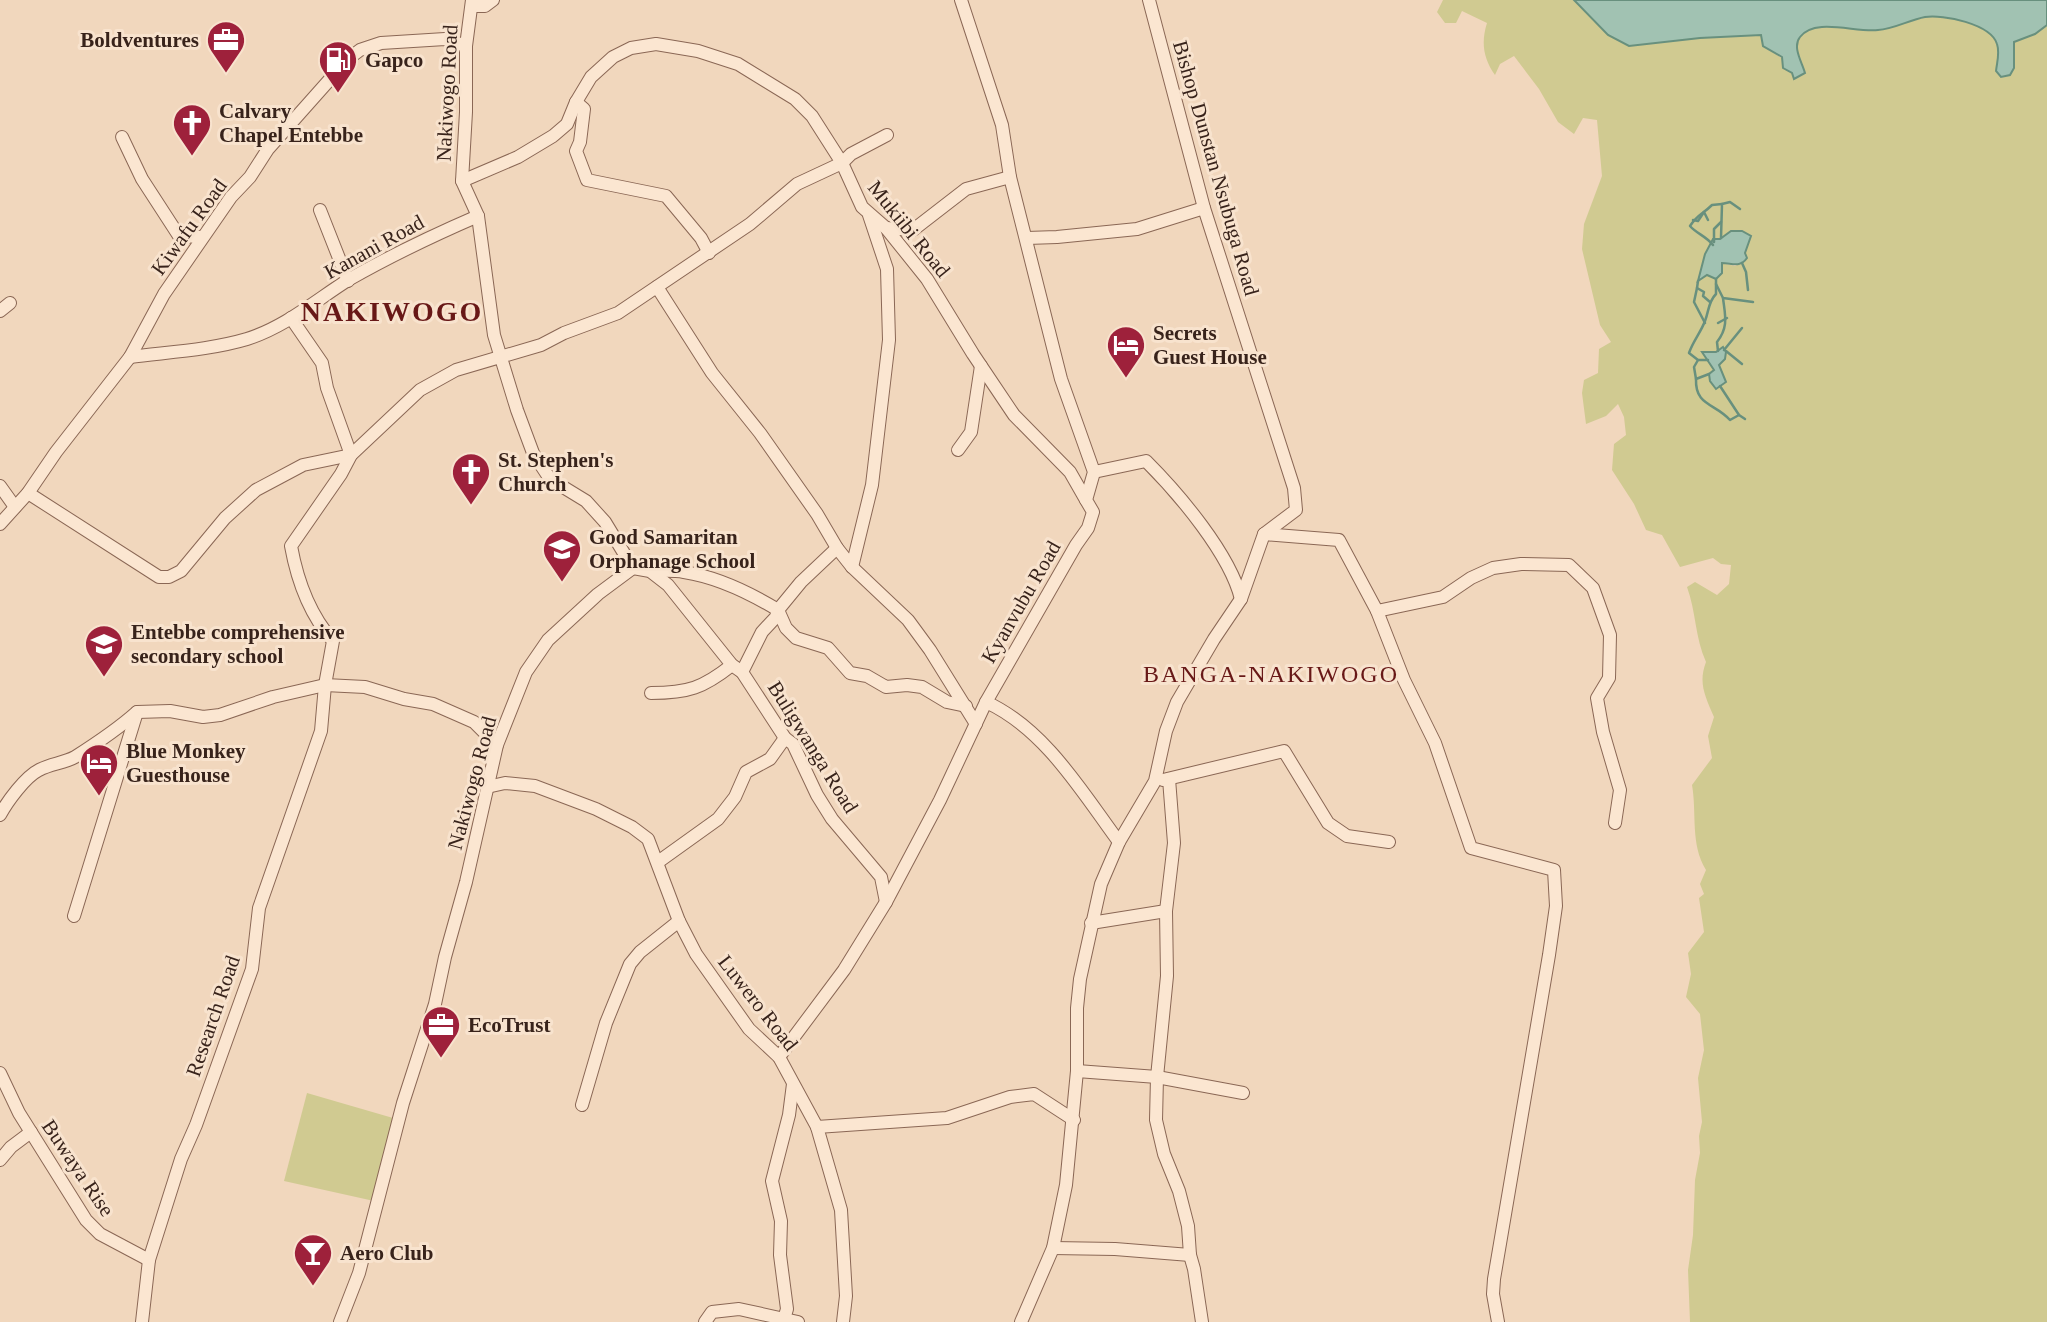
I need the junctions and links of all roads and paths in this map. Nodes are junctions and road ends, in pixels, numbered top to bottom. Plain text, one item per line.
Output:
1 (493, 0) edge
2 (961, 0) edge
3 (1149, 0) edge
4 (472, 3) edge
5 (466, 46) junction
6 (576, 102) junction
7 (887, 135) dead end
8 (122, 137) dead end
9 (842, 163) junction
10 (1010, 177) junction
11 (462, 181) junction
12 (1204, 208) junction
13 (320, 210) dead end
14 (869, 214) junction
15 (478, 216) junction
16 (886, 228) junction
17 (202, 237) junction
18 (1027, 237) junction
19 (709, 253) junction
20 (348, 281) junction
21 (657, 287) junction
22 (292, 318) junction
23 (130, 357) junction
24 (502, 357) junction
25 (981, 366) junction
26 (958, 450) dead end
27 (351, 455) junction
28 (1094, 472) junction
29 (0, 486) edge
30 (28, 493) junction
31 (1086, 499) junction
32 (15, 507) junction
33 (0, 524) edge
34 (1264, 534) junction
35 (837, 548) junction
36 (852, 567) junction
37 (633, 568) junction
38 (650, 571) junction
39 (1241, 599) junction
40 (778, 610) junction
41 (1377, 611) junction
42 (737, 668) junction
43 (325, 685) junction
44 (651, 693) dead end
45 (986, 702) junction
46 (966, 706) junction
47 (137, 712) junction
48 (976, 724) junction
49 (785, 737) junction
50 (497, 745) junction
51 (1162, 780) junction
52 (488, 787) junction
53 (0, 816) edge
54 (1615, 823) dead end
55 (1119, 842) junction
56 (1389, 842) dead end
57 (658, 862) junction
58 (886, 902) junction
59 (1166, 911) junction
60 (74, 916) dead end
61 (679, 921) junction
62 (1091, 923) junction
63 (779, 1057) junction
64 (1077, 1070) junction
65 (0, 1073) edge
66 (1157, 1077) junction
67 (793, 1084) junction
68 (1242, 1093) dead end
69 (582, 1105) dead end
70 (1074, 1120) junction
71 (817, 1128) junction
72 (31, 1132) junction
73 (0, 1160) edge
74 (1053, 1248) junction
75 (1190, 1255) junction
76 (149, 1259) junction
77 (784, 1319) junction
78 (142, 1322) edge
79 (340, 1322) edge
80 (705, 1322) edge
81 (799, 1322) edge
82 (843, 1322) edge
83 (1021, 1322) edge
84 (1202, 1322) edge
85 (1498, 1322) edge

1 - 4 street
2 - 10 street
3 - 12 street, Bishop Dunstan Nsubuga Road
4 - 5 street, Nakiwogo Road
5 - 11 street, Nakiwogo Road
5 - 17 street, Kiwafu Road
6 - 9 street, Mukiibi Road
6 - 11 street, Mukiibi Road
6 - 19 street
7 - 9 street
8 - 17 street
9 - 14 street, Mukiibi Road
9 - 19 street
10 - 16 street
10 - 18 street
11 - 15 street, Nakiwogo Road
12 - 18 street
12 - 34 street, Bishop Dunstan Nsubuga Road
13 - 20 street
14 - 16 street, Mukiibi Road
14 - 36 street
15 - 20 street, Kanani Road
15 - 24 street, Nakiwogo Road
16 - 25 street, Mukiibi Road
17 - 23 street, Kiwafu Road
18 - 28 street
19 - 21 street
20 - 22 street, Kanani Road
21 - 24 street
21 - 35 street
22 - 23 street, Kanani Road
22 - 27 street
23 - 30 street, Kiwafu Road
24 - 27 street
24 - 37 street, Nakiwogo Road
25 - 26 street
25 - 31 street, Mukiibi Road
27 - 30 street
27 - 43 street, Research Road
28 - 31 street, Kyanvubu Road
28 - 39 street
29 - 32 street
30 - 32 street, Kiwafu Road
31 - 45 street, Kyanvubu Road
32 - 33 street, Kiwafu Road
34 - 39 street
34 - 41 street
35 - 36 street
35 - 40 street
36 - 46 street
37 - 38 street
37 - 50 street, Nakiwogo Road
38 - 40 street
38 - 42 street, Buligwanga Road
39 - 51 street
40 - 42 street
40 - 46 street
41 - 54 street
41 - 85 street
42 - 44 street
42 - 49 street, Buligwanga Road
43 - 47 street
43 - 50 street
43 - 76 street, Research Road
45 - 48 street, Kyanvubu Road
45 - 55 street
46 - 48 street
47 - 53 street
47 - 60 street
48 - 58 street, Kyanvubu Road
49 - 57 street
49 - 58 street, Buligwanga Road
50 - 52 street, Nakiwogo Road
51 - 55 street
51 - 56 street
51 - 59 street
52 - 57 street, Luwero Road
52 - 79 street, Nakiwogo Road
55 - 62 street
57 - 61 street, Luwero Road
58 - 63 street, Kyanvubu Road
59 - 62 street
59 - 66 street
61 - 63 street, Luwero Road
61 - 69 street
62 - 64 street
63 - 67 street, Luwero Road
64 - 66 street
64 - 70 street
65 - 72 street, Buwaya Rise
66 - 68 street
66 - 75 street
67 - 71 street, Luwero Road
67 - 77 street
70 - 71 street
70 - 74 street
71 - 82 street, Luwero Road
72 - 73 street
72 - 76 street, Buwaya Rise
74 - 75 street
74 - 83 street
75 - 84 street
76 - 78 street, Research Road
77 - 80 street
77 - 81 street

